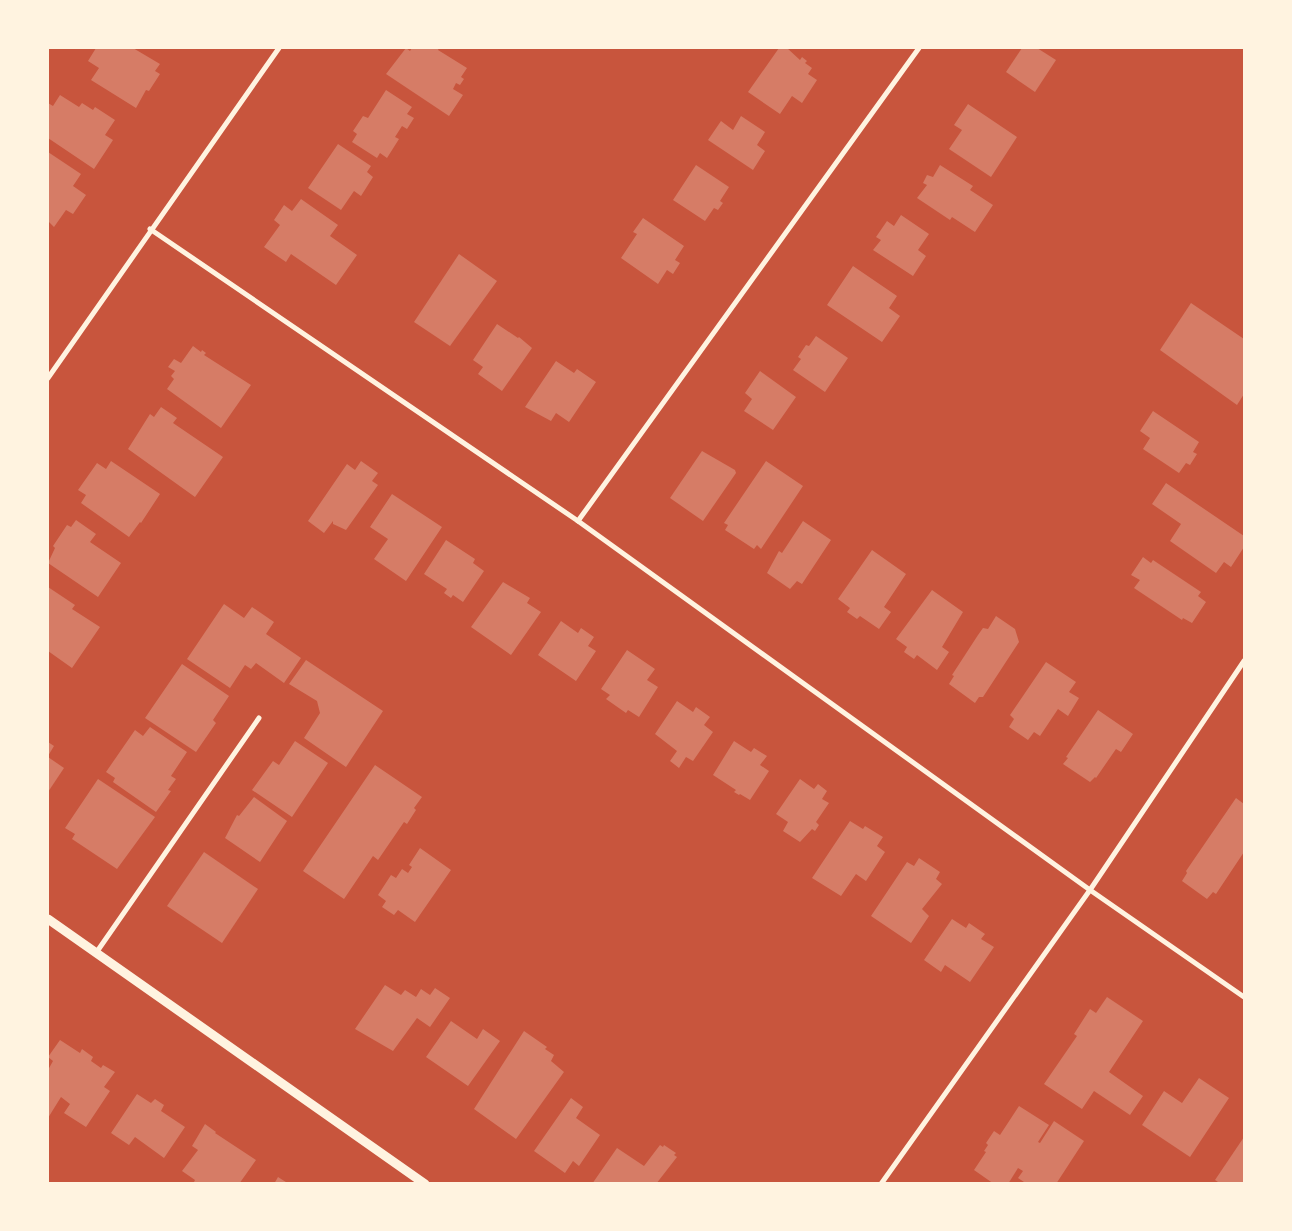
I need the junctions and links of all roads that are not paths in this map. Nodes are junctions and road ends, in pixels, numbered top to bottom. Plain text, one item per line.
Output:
1 (279, 48) edge
2 (918, 48) edge
3 (150, 228) junction
4 (48, 378) edge
5 (578, 522) junction
6 (1244, 661) edge
7 (259, 718) dead end
8 (1090, 890) junction
9 (48, 919) edge
10 (96, 954) junction
11 (1244, 997) edge
12 (425, 1184) edge
13 (881, 1184) edge

1 - 3 street
2 - 5 street
3 - 4 street
3 - 5 street
5 - 8 street
6 - 8 street
7 - 10 street
8 - 11 street
8 - 13 street
9 - 10 street
10 - 12 street

